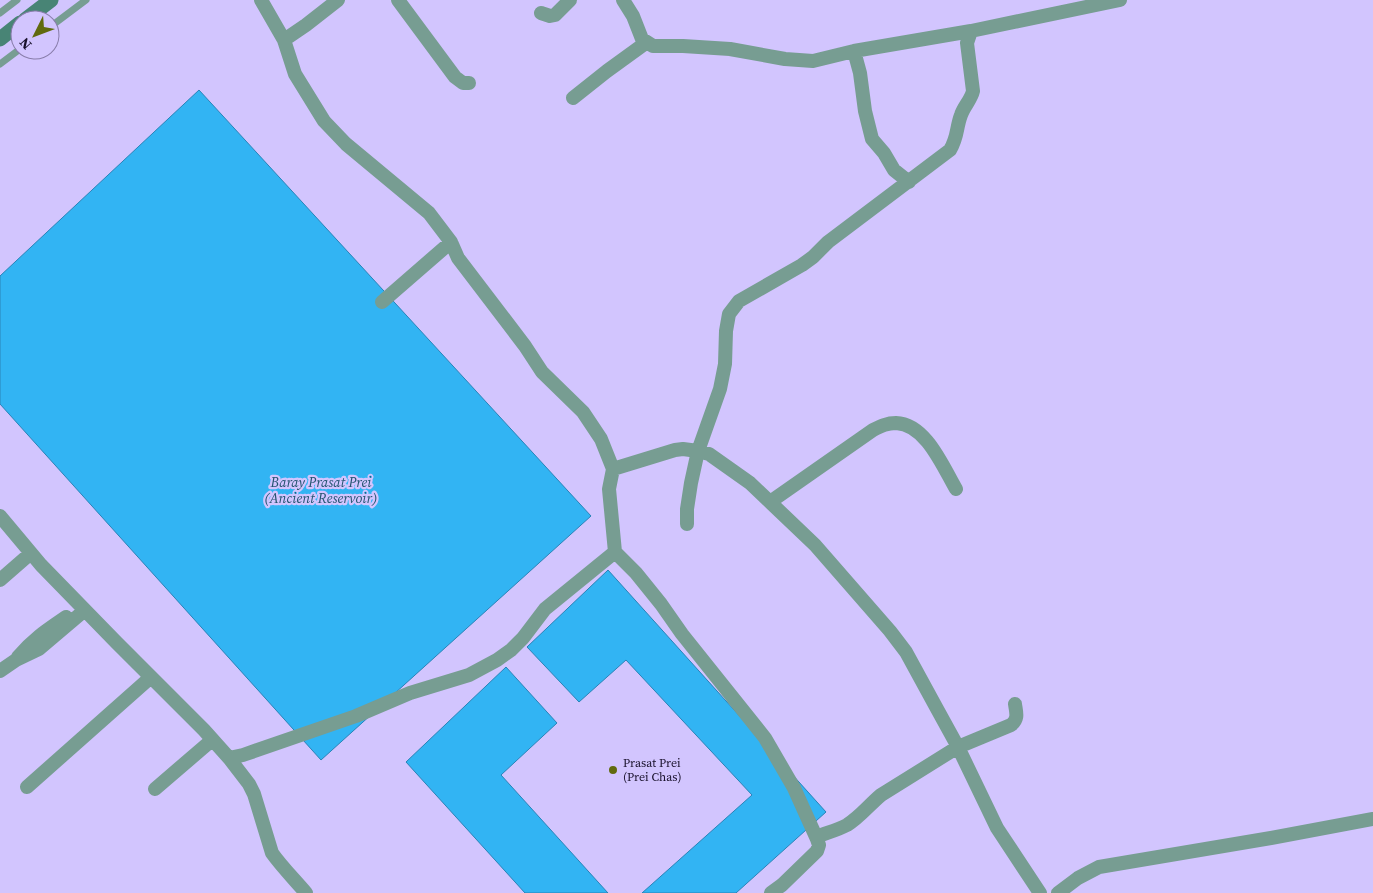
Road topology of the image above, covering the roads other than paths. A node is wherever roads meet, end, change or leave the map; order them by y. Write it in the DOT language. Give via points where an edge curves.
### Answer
graph roads {
  1 [pos="17,0"];
  2 [pos="51,0"];
  3 [pos="86,0"];
  4 [pos="261,0"];
  5 [pos="338,0"];
  6 [pos="398,0"];
  7 [pos="570,0"];
  8 [pos="623,0"];
  9 [pos="1120,0"];
  10 [pos="38,10"];
  11 [pos="0,13"];
  12 [pos="541,13"];
  13 [pos="60,19"];
  14 [pos="971,31"];
  15 [pos="284,40"];
  16 [pos="646,42"];
  17 [pos="854,51"];
  18 [pos="469,83"];
  19 [pos="573,98"];
  20 [pos="908,182"];
  21 [pos="451,242"];
  22 [pos="382,302"];
  23 [pos="698,451"];
  24 [pos="614,469"];
  25 [pos="956,489"];
  26 [pos="770,502"];
  27 [pos="0,516"];
  28 [pos="687,524"];
  29 [pos="615,552"];
  30 [pos="31,553"];
  31 [pos="0,580"];
  32 [pos="83,608"];
  33 [pos="0,671"];
  34 [pos="151,677"];
  35 [pos="1015,704"];
  36 [pos="212,740"];
  37 [pos="958,747"];
  38 [pos="229,758"];
  39 [pos="27,787"];
  40 [pos="155,789"];
  41 [pos="1373,819"];
  42 [pos="816,836"];
  43 [pos="1035,891"];
  44 [pos="306,893"];
  45 [pos="771,893"];
  46 [pos="1058,893"];
  1 -- 11 [label="lane"];
  2 -- 10 [label="main road"];
  3 -- 13 [label="lane"];
  4 -- 15 [label="street"];
  5 -- 15 [label="street"];
  6 -- 18 [label="street" via="456,77 463,83"];
  7 -- 12 [label="street" via="555,14"];
  8 -- 16 [label="street"];
  9 -- 14 [label="street"];
  14 -- 17 [label="street"];
  14 -- 20 [label="street" via="967,43 973,91 961,116 955,141 950,150"];
  15 -- 21 [label="street" via="295,74 324,121 346,144 428,213"];
  16 -- 17 [label="street" via="653,46 730,49 813,61"];
  16 -- 19 [label="street"];
  17 -- 20 [label="street" via="872,138 894,170"];
  20 -- 23 [label="street" via="802,265 732,308 727,318 725,364 720,389"];
  21 -- 22 [label="street"];
  21 -- 24 [label="street" via="458,258 542,372 583,412"];
  23 -- 24 [label="street" via="675,450"];
  23 -- 26 [label="street" via="709,454 750,483"];
  23 -- 28 [label="street"];
  24 -- 29 [label="street" via="609,489"];
  25 -- 26 [label="street" via="922,435 896,423 874,430"];
  26 -- 37 [label="street" via="815,545 890,631 906,652"];
  27 -- 30 [label="street"];
  29 -- 38 [label="street" via="545,609 523,638 498,660 469,675"];
  29 -- 42 [label="street" via="636,573 765,738 794,788"];
  30 -- 31 [label="street"];
  30 -- 32 [label="street"];
  32 -- 33 [label="street" via="39,649"];
  32 -- 34 [label="street"];
  34 -- 36 [label="street"];
  34 -- 39 [label="street"];
  35 -- 37 [label="street" via="1017,714 1013,723"];
  36 -- 38 [label="street"];
  36 -- 40 [label="street"];
  37 -- 42 [label="street" via="881,796 853,821"];
  37 -- 43 [label="street" via="997,828"];
  38 -- 44 [label="street" via="254,794 272,853"];
  41 -- 46 [label="street" via="1099,868"];
  42 -- 45 [label="street" via="817,852"];
}
